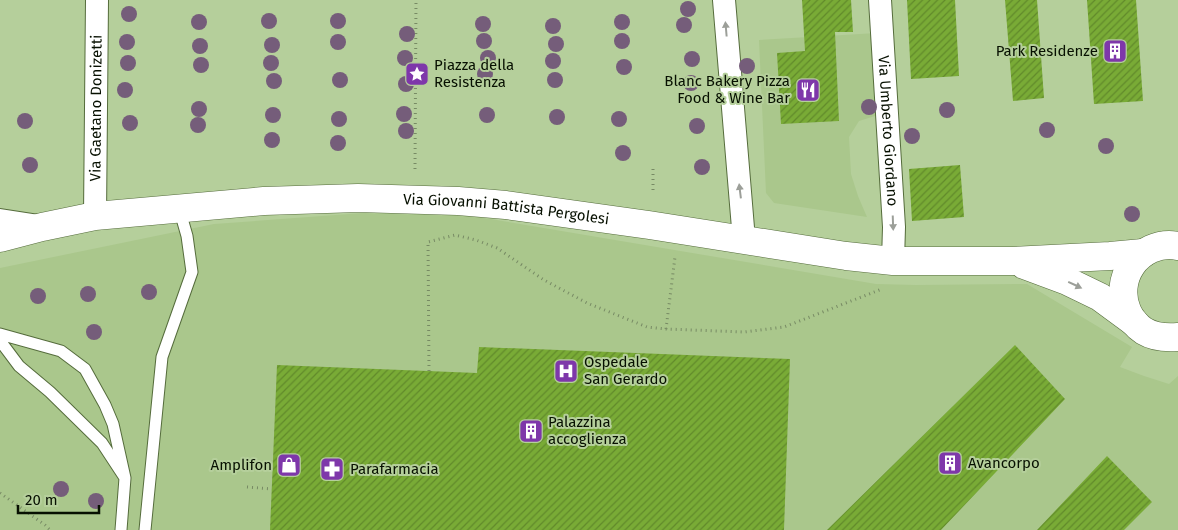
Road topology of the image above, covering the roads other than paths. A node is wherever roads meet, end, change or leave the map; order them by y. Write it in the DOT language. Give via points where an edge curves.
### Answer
graph roads {
  1 [pos="97,0"];
  2 [pos="724,0"];
  3 [pos="880,0"];
  4 [pos="179,208"];
  5 [pos="95,216"];
  6 [pos="0,220"];
  7 [pos="42,227"];
  8 [pos="0,238"];
  9 [pos="744,240"];
  10 [pos="1178,246"];
  11 [pos="1143,252"];
  12 [pos="1013,261"];
  13 [pos="893,262"];
  14 [pos="1136,323"];
  15 [pos="0,334"];
  16 [pos="1178,337"];
  17 [pos="0,340"];
  18 [pos="125,478"];
  19 [pos="121,530"];
  20 [pos="145,530"];
  1 -- 5 [label="street, Via Gaetano Donizetti"];
  9 -- 2 [label="street, one-way"];
  3 -- 13 [label="street, Via Umberto Giordano, one-way" via="894,226"];
  4 -- 5 [label="street, Via Giovanni Battista Pergolesi"];
  4 -- 9 [label="street, Via Giovanni Battista Pergolesi" via="264,200 458,201 554,211"];
  4 -- 20 [label="lane" via="192,272 162,357"];
  5 -- 7 [label="street, Via Giovanni Battista Pergolesi"];
  6 -- 7 [label="street"];
  7 -- 8 [label="street, Via Giovanni Battista Pergolesi"];
  9 -- 13 [label="street, Via Giovanni Battista Pergolesi"];
  10 -- 11 [label="street, Via Giovanni Battista Pergolesi" via="1157,246"];
  11 -- 12 [label="street, Via Giovanni Battista Pergolesi"];
  11 -- 14 [label="street" via="1131,264 1124,278 1126,310"];
  12 -- 13 [label="street, Via Giovanni Battista Pergolesi"];
  12 -- 14 [label="street, Via Giovanni Battista Pergolesi, one-way" via="1100,297"];
  14 -- 16 [label="street, Via Giovanni Battista Pergolesi" via="1156,336"];
  15 -- 18 [label="lane" via="61,351 85,369 113,424"];
  17 -- 18 [label="lane" via="20,366 102,443"];
  18 -- 19 [label="lane"];
}
